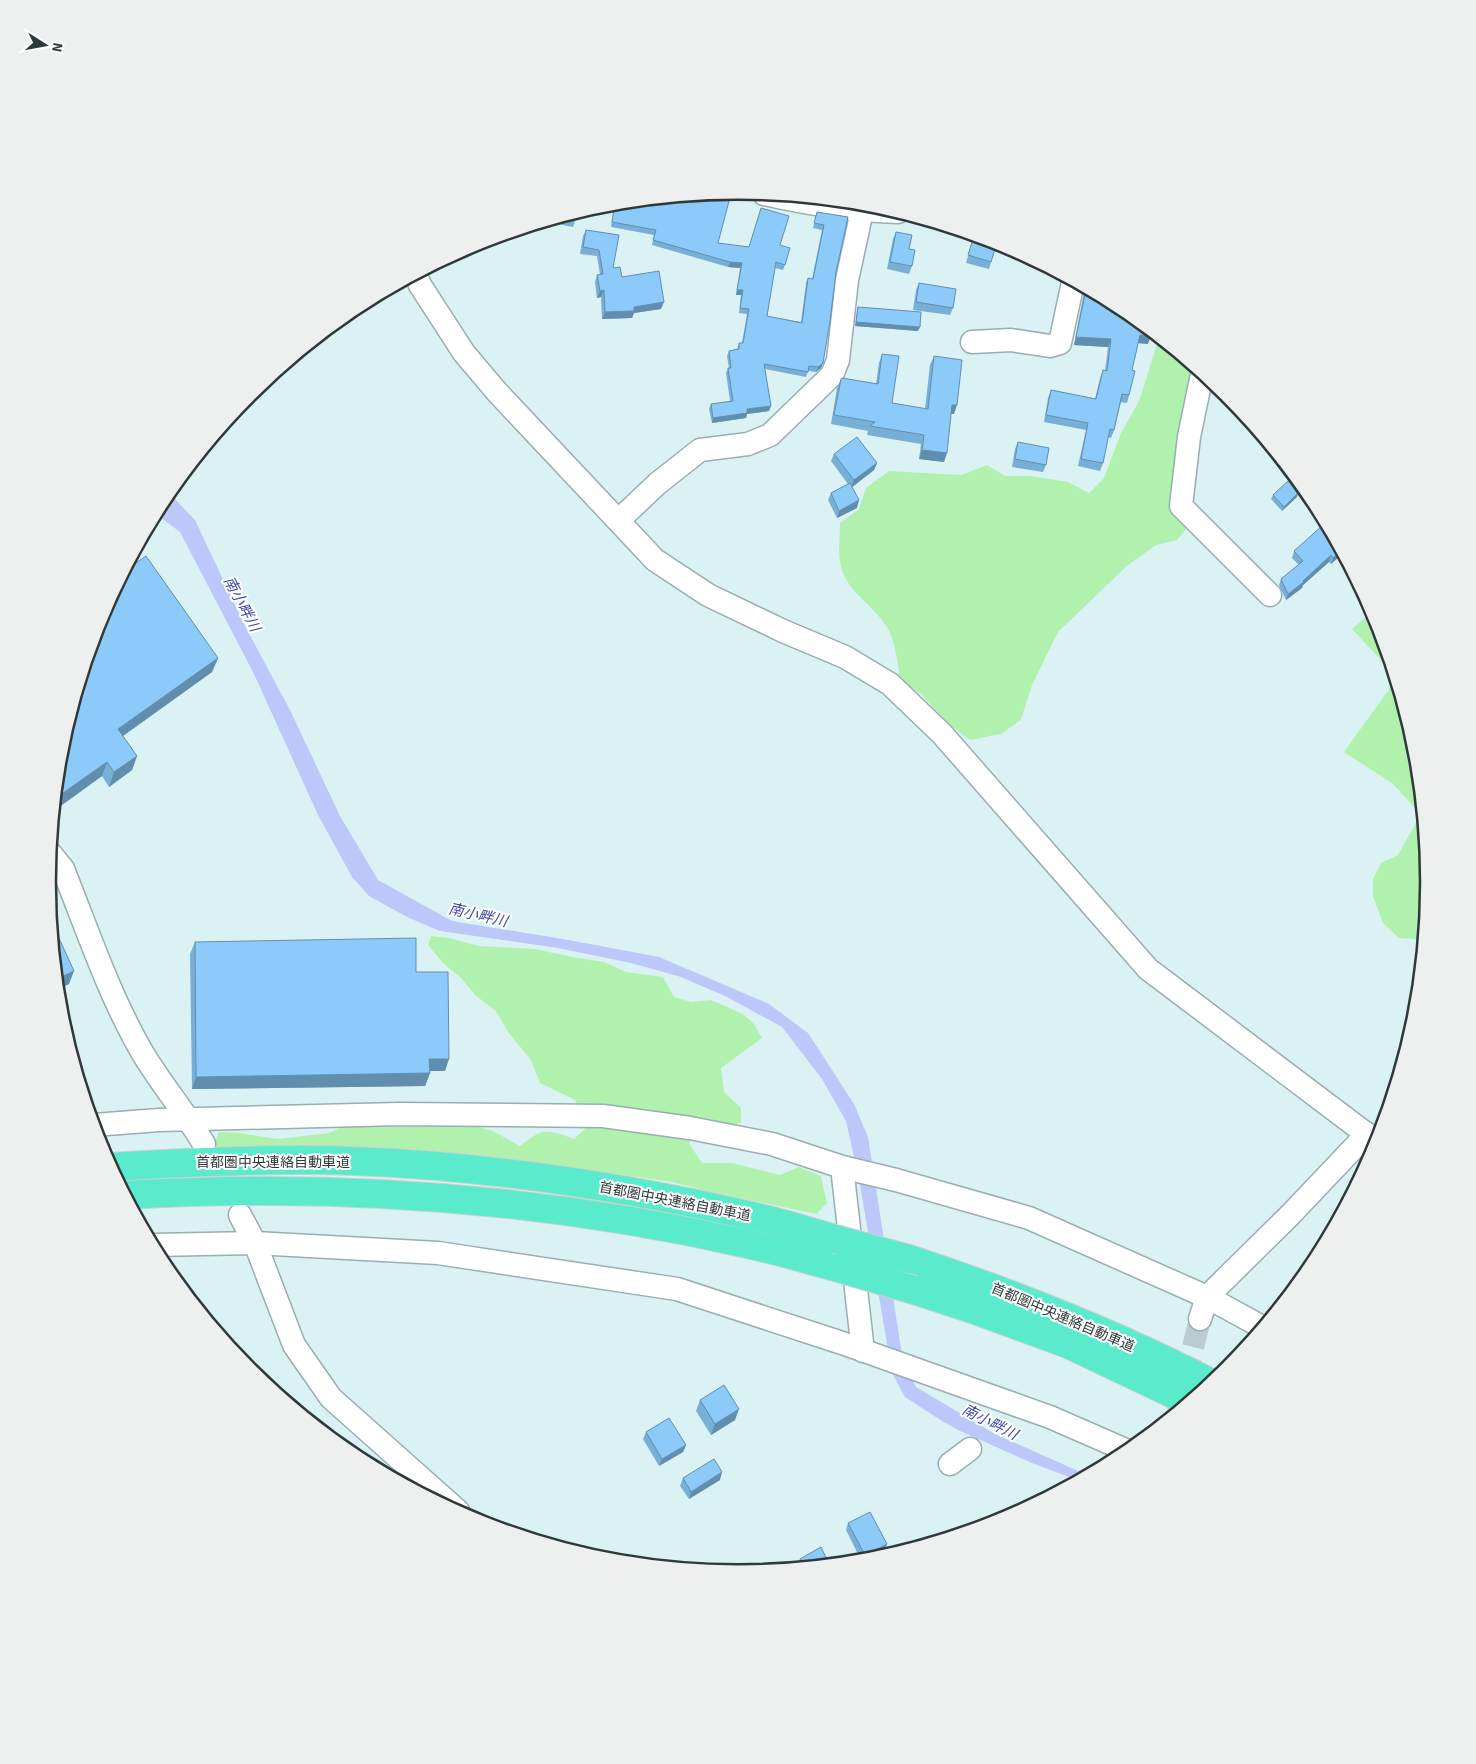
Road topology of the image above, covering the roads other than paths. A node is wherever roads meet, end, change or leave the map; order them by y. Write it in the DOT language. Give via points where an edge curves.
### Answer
graph roads {
  1 [pos="862,211"];
  2 [pos="418,281"];
  3 [pos="1072,288"];
  4 [pos="972,342"];
  5 [pos="1201,381"];
  6 [pos="619,520"];
  7 [pos="1270,595"];
  8 [pos="57,861"];
  9 [pos="189,1120"];
  10 [pos="101,1124"];
  11 [pos="1370,1137"];
  12 [pos="1369,1141"];
  13 [pos="204,1144"];
  14 [pos="119,1167"];
  15 [pos="842,1167"];
  16 [pos="133,1195"];
  17 [pos="240,1215"];
  18 [pos="255,1243"];
  19 [pos="161,1245"];
  20 [pos="1206,1297"];
  21 [pos="1200,1319"];
  22 [pos="1257,1324"];
  23 [pos="863,1351"];
  24 [pos="1204,1379"];
  25 [pos="1183,1399"];
  26 [pos="1119,1447"];
  27 [pos="970,1449"];
  28 [pos="950,1464"];
  29 [pos="438,1494"];
  1 -- 6 [label="street" via="847,280 838,360 832,375 770,435 748,444 700,450"];
  2 -- 6 [label="street" via="464,354"];
  3 -- 4 [label="street" via="1060,343 1050,346 1011,340"];
  5 -- 7 [label="street" via="1181,506"];
  6 -- 11 [label="street" via="655,560 708,595 845,657 890,684 942,734 1148,969"];
  8 -- 9 [label="street" via="64,869 116,999 142,1052"];
  9 -- 10 [label="street"];
  9 -- 13 [label="street"];
  9 -- 15 [label="street" via="399,1114 603,1116 772,1144"];
  12 -- 20 [label="street"];
  14 -- 24 [label="highway, 首都圏中央連絡自動車道, bridge" via="352,1161 567,1180 667,1198 754,1216 909,1259 1078,1321"];
  15 -- 20 [label="street" via="1028,1218"];
  15 -- 23 [label="street"];
  16 -- 25 [label="highway, 首都圏中央連絡自動車道, bridge" via="268,1190 354,1192 457,1199 661,1226 749,1244 839,1268 975,1310 1068,1344"];
  17 -- 18 [label="street"];
  18 -- 19 [label="street"];
  18 -- 23 [label="street" via="438,1254 677,1288"];
  18 -- 29 [label="street" via="294,1345 331,1398"];
  20 -- 21 [label="street"];
  20 -- 22 [label="street"];
  23 -- 26 [label="street" via="1050,1417"];
  27 -- 28 [label="street"];
}
